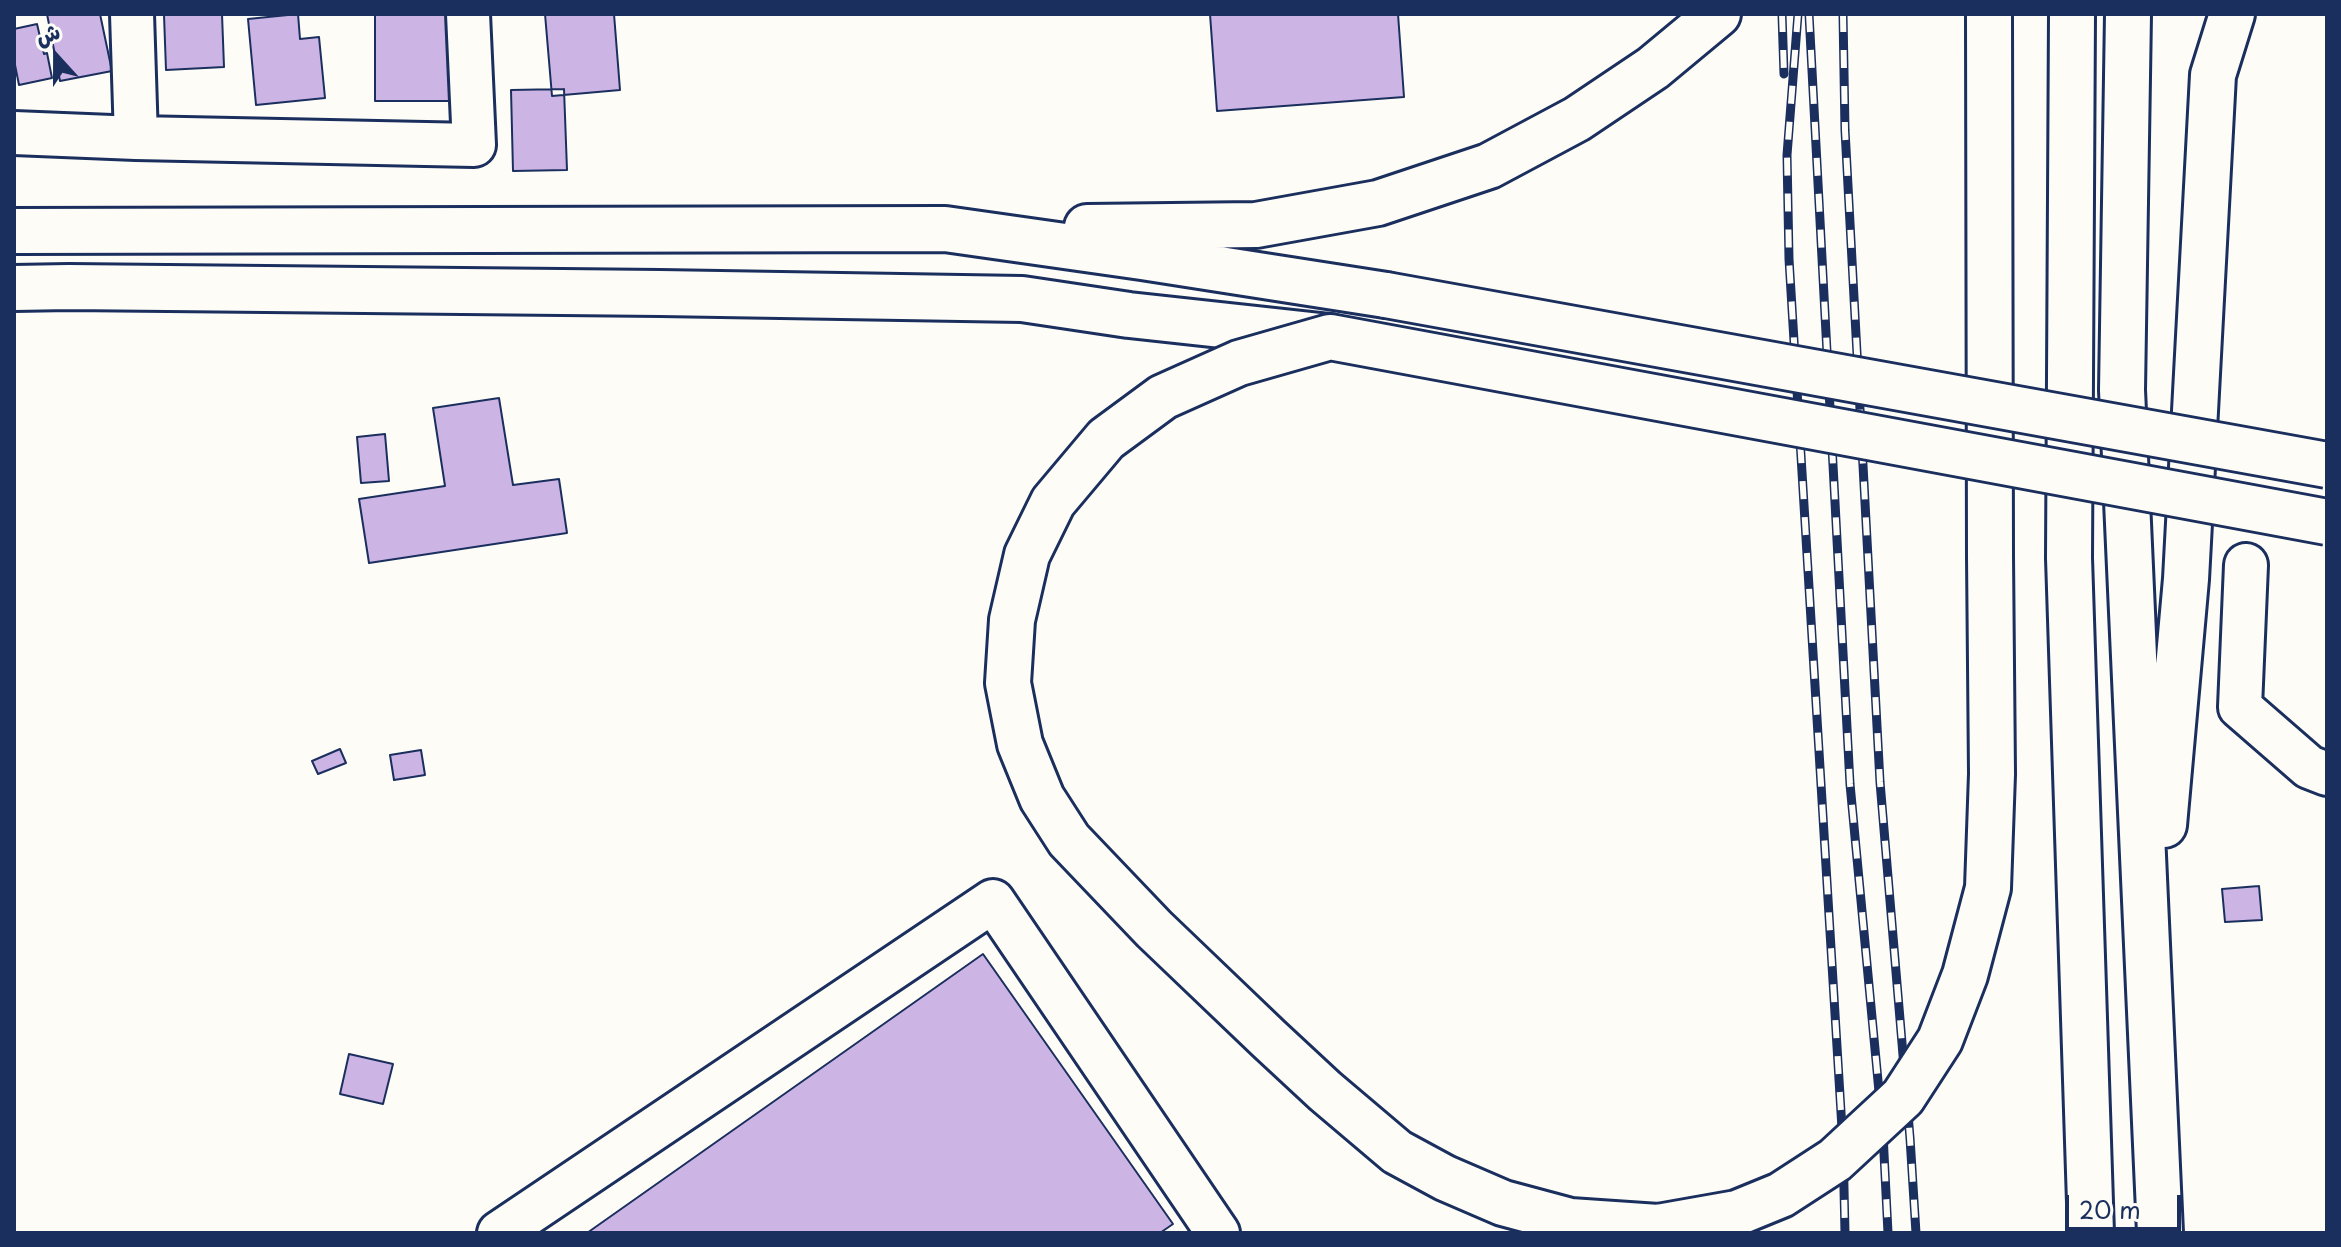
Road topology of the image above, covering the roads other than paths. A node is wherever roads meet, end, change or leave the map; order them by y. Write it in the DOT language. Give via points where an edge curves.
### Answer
graph roads {
  1 [pos="132,14"];
  2 [pos="468,14"];
  3 [pos="1718,14"];
  4 [pos="1989,14"];
  5 [pos="2072,14"];
  6 [pos="2128,14"];
  7 [pos="2232,14"];
  8 [pos="14,133"];
  9 [pos="136,138"];
  10 [pos="14,231"];
  11 [pos="1144,242"];
  12 [pos="14,288"];
  13 [pos="1330,337"];
  14 [pos="2327,465"];
  15 [pos="2327,522"];
  16 [pos="2246,565"];
  17 [pos="2327,774"];
  18 [pos="2149,995"];
  19 [pos="499,1233"];
  20 [pos="1218,1233"];
  21 [pos="2091,1233"];
  22 [pos="2160,1233"];
  1 -- 9 [label="street"];
  2 -- 9 [label="street" via="474,145"];
  3 -- 11 [label="highway" via="1653,68 1577,119 1489,166 1378,203"];
  4 -- 13 [label="highway, bridge" via="1988,888 1965,975 1940,1040 1903,1097 1835,1160 1781,1195 1737,1213 1658,1227 1570,1221 1503,1203 1445,1178 1397,1152 1303,1071 1154,929 1069,840 1042,798 1020,744 1008,683 1012,620 1027,555 1053,502 1106,439 1163,397 1239,363"];
  5 -- 21 [label="highway" via="2069,558"];
  6 -- 18 [label="highway" via="2122,390"];
  7 -- 18 [label="highway" via="2213,75 2186,579"];
  8 -- 9 [label="street"];
  10 -- 11 [label="highway" via="945,229"];
  11 -- 14 [label="highway, bridge" via="1386,295"];
  12 -- 13 [label="highway" via="1022,299"];
  13 -- 15 [label="highway, bridge"];
  16 -- 17 [label="street" via="2240,707 2309,767"];
  18 -- 22 [label="highway"];
  19 -- 20 [label="street" via="993,901"];
}
